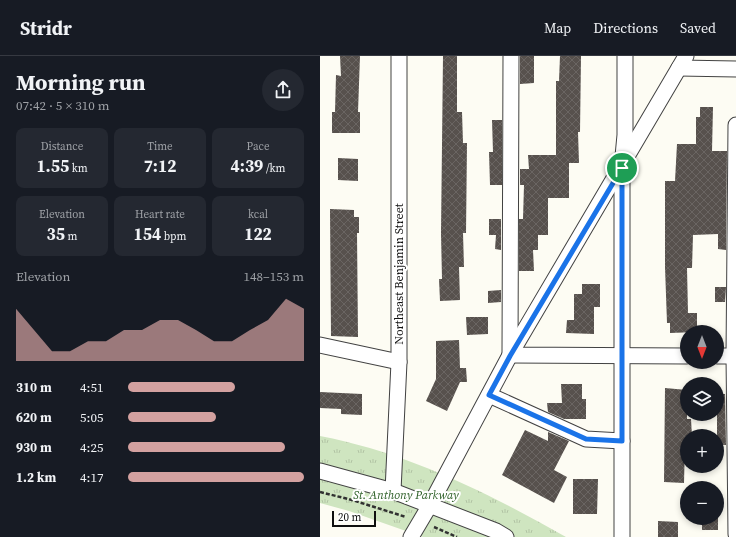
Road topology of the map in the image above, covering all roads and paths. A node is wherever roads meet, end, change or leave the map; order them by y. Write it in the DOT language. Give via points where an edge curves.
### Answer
graph roads {
  1 [pos="399,56"];
  2 [pos="511,56"];
  3 [pos="625,56"];
  4 [pos="683,62"];
  5 [pos="736,69"];
  6 [pos="736,125"];
  7 [pos="622,168"];
  8 [pos="320,345"];
  9 [pos="510,356"];
  10 [pos="622,356"];
  11 [pos="680,356"];
  12 [pos="724,356"];
  13 [pos="735,356"];
  14 [pos="399,362"];
  15 [pos="489,395"];
  16 [pos="622,441"];
  17 [pos="320,472"];
  18 [pos="393,491"];
  19 [pos="320,492"];
  20 [pos="430,505"];
  21 [pos="407,518"];
  22 [pos="438,528"];
  23 [pos="736,534"];
  24 [pos="411,537"];
  25 [pos="457,537"];
  26 [pos="506,537"];
  27 [pos="622,537"];
  1 -- 14 [label="street, Northeast Benjamin Street"];
  2 -- 9 [label="street"];
  3 -- 7 [label="street" via="625,134"];
  4 -- 5 [label="street"];
  4 -- 7 [label="street"];
  6 -- 13 [label="street"];
  7 -- 9 [label="street"];
  7 -- 10 [label="street"];
  8 -- 14 [label="street"];
  9 -- 10 [label="street"];
  9 -- 15 [label="street"];
  10 -- 11 [label="street"];
  10 -- 16 [label="street"];
  12 -- 13 [label="street"];
  13 -- 23 [label="street"];
  14 -- 18 [label="street, Northeast Benjamin Street"];
  15 -- 16 [label="street" via="586,439"];
  15 -- 20 [label="street"];
  16 -- 27 [label="street"];
  17 -- 18 [label="street"];
  18 -- 20 [label="street"];
  19 -- 21 [label="path"];
  20 -- 24 [label="street"];
  20 -- 26 [label="street"];
  22 -- 25 [label="path"];
}
